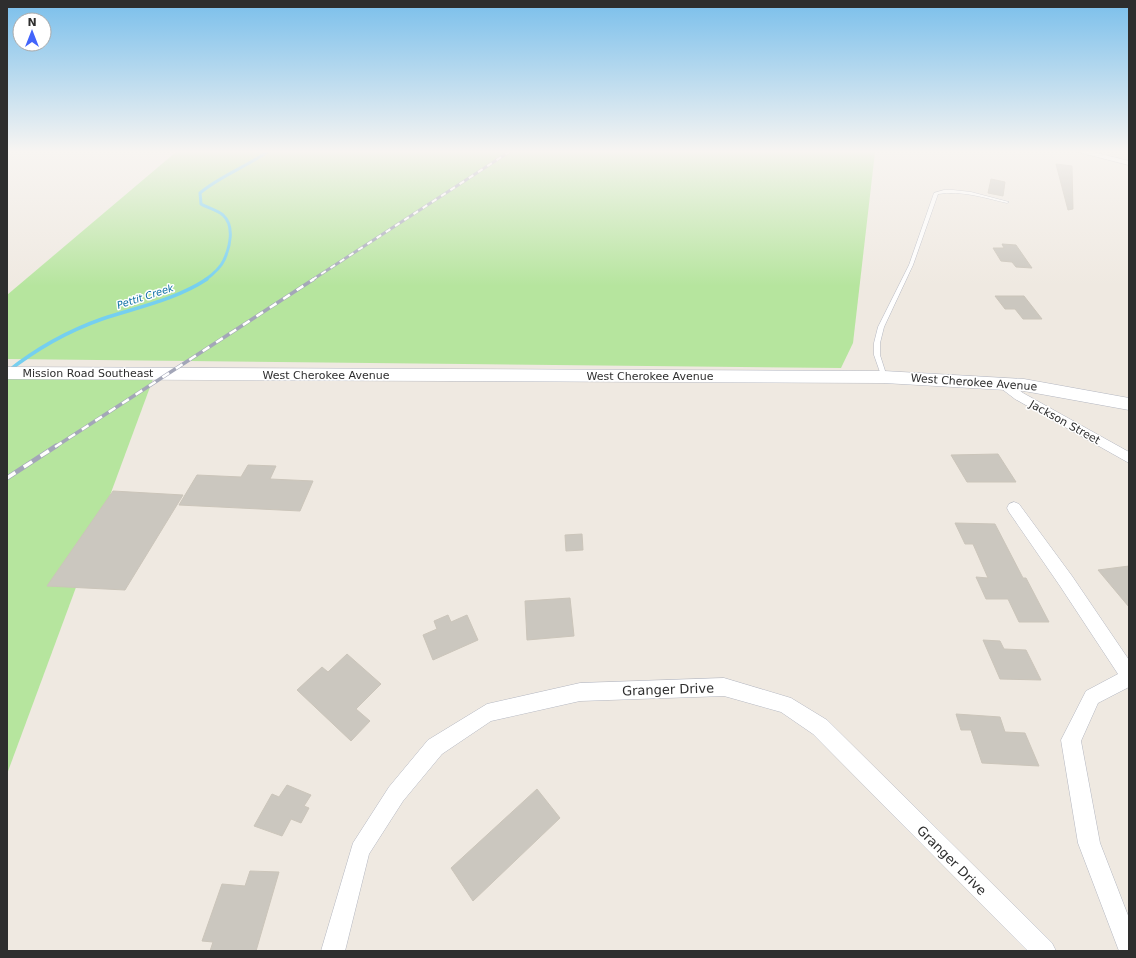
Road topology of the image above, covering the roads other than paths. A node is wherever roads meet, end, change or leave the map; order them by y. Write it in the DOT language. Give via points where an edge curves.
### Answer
graph roads {
  1 [pos="935,197"];
  2 [pos="981,197"];
  3 [pos="1007,202"];
  4 [pos="7,373"];
  5 [pos="169,374"];
  6 [pos="884,377"];
  7 [pos="1002,383"];
  8 [pos="1129,404"];
  9 [pos="1129,458"];
  10 [pos="1014,508"];
  11 [pos="1129,676"];
  12 [pos="1129,948"];
  13 [pos="333,951"];
  14 [pos="1044,951"];
  1 -- 6 [label="lane" via="911,265 881,327 877,355"];
  2 -- 3 [label="lane"];
  4 -- 5 [label="main road, Mission Road Southeast"];
  5 -- 6 [label="main road, West Cherokee Avenue"];
  6 -- 7 [label="main road, West Cherokee Avenue"];
  7 -- 8 [label="main road, West Cherokee Avenue" via="1047,388"];
  7 -- 9 [label="street, Jackson Street" via="1019,396"];
  10 -- 11 [label="street"];
  11 -- 12 [label="street" via="1092,697 1071,740 1089,843"];
  13 -- 14 [label="street, Granger Drive" via="360,850 396,794 435,747 486,713 580,692 724,687 785,704 820,727"];
}
